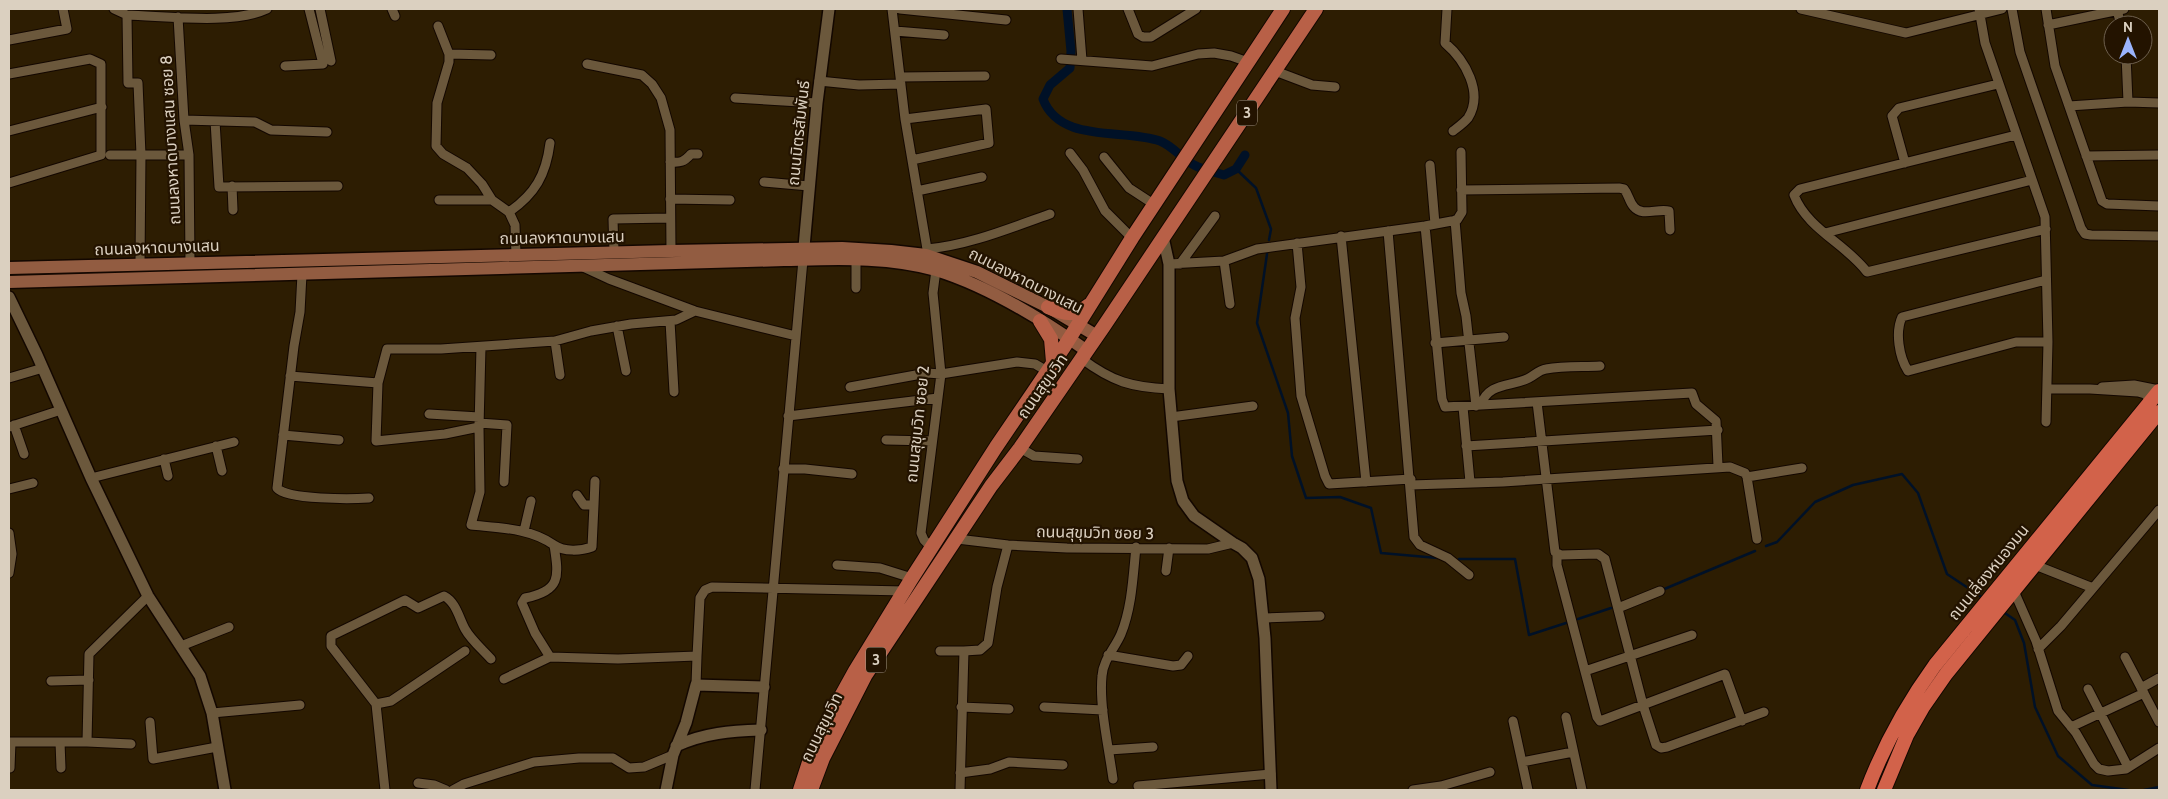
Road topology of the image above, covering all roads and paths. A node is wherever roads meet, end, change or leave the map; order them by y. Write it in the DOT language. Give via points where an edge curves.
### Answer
graph roads {
  1 [pos="63,9"];
  2 [pos="114,9"];
  3 [pos="267,9"];
  4 [pos="309,9"];
  5 [pos="320,9"];
  6 [pos="828,9"];
  7 [pos="892,9"];
  8 [pos="900,9"];
  9 [pos="1078,9"];
  10 [pos="1128,9"];
  11 [pos="1283,9"];
  12 [pos="1316,9"];
  13 [pos="1447,9"];
  14 [pos="1801,9"];
  15 [pos="2002,9"];
  16 [pos="2046,9"];
  17 [pos="2121,9"];
  18 [pos="1194,10"];
  19 [pos="2012,10"];
  20 [pos="1980,12"];
  21 [pos="127,15"];
  22 [pos="178,17"];
  23 [pos="1006,20"];
  24 [pos="2048,25"];
  25 [pos="438,26"];
  26 [pos="895,31"];
  27 [pos="944,35"];
  28 [pos="9,40"];
  29 [pos="449,54"];
  30 [pos="491,55"];
  31 [pos="1061,59"];
  32 [pos="1078,60"];
  33 [pos="331,61"];
  34 [pos="1248,62"];
  35 [pos="587,64"];
  36 [pos="2126,65"];
  37 [pos="285,66"];
  38 [pos="1275,71"];
  39 [pos="9,74"];
  40 [pos="985,76"];
  41 [pos="820,81"];
  42 [pos="901,81"];
  43 [pos="1998,84"];
  44 [pos="1335,87"];
  45 [pos="735,98"];
  46 [pos="2128,102"];
  47 [pos="817,103"];
  48 [pos="2159,103"];
  49 [pos="2069,106"];
  50 [pos="102,107"];
  51 [pos="905,118"];
  52 [pos="184,120"];
  53 [pos="215,121"];
  54 [pos="9,131"];
  55 [pos="1453,131"];
  56 [pos="327,132"];
  57 [pos="2016,136"];
  58 [pos="550,143"];
  59 [pos="1461,152"];
  60 [pos="1070,153"];
  61 [pos="698,154"];
  62 [pos="110,155"];
  63 [pos="140,155"];
  64 [pos="189,155"];
  65 [pos="2159,155"];
  66 [pos="2086,156"];
  67 [pos="1104,157"];
  68 [pos="912,160"];
  69 [pos="670,162"];
  70 [pos="1905,164"];
  71 [pos="1430,165"];
  72 [pos="982,178"];
  73 [pos="2032,180"];
  74 [pos="764,182"];
  75 [pos="9,183"];
  76 [pos="232,186"];
  77 [pos="338,186"];
  78 [pos="809,186"];
  79 [pos="1461,190"];
  80 [pos="917,191"];
  81 [pos="670,199"];
  82 [pos="439,200"];
  83 [pos="492,200"];
  84 [pos="730,200"];
  85 [pos="1155,205"];
  86 [pos="2159,206"];
  87 [pos="233,210"];
  88 [pos="509,212"];
  89 [pos="1050,214"];
  90 [pos="1214,216"];
  91 [pos="670,218"];
  92 [pos="1455,220"];
  93 [pos="1435,224"];
  94 [pos="1425,226"];
  95 [pos="2046,229"];
  96 [pos="1670,230"];
  97 [pos="1388,231"];
  98 [pos="1825,233"];
  99 [pos="1341,236"];
  100 [pos="2159,236"];
  101 [pos="1163,237"];
  102 [pos="1132,238"];
  103 [pos="1298,243"];
  104 [pos="670,250"];
  105 [pos="614,252"];
  106 [pos="926,252"];
  107 [pos="803,254"];
  108 [pos="516,255"];
  109 [pos="856,260"];
  110 [pos="1224,261"];
  111 [pos="190,262"];
  112 [pos="140,263"];
  113 [pos="1175,264"];
  114 [pos="580,266"];
  115 [pos="9,268"];
  116 [pos="936,270"];
  117 [pos="302,274"];
  118 [pos="2046,280"];
  119 [pos="9,282"];
  120 [pos="856,288"];
  121 [pos="9,297"];
  122 [pos="1092,303"];
  123 [pos="1230,304"];
  124 [pos="1048,308"];
  125 [pos="695,311"];
  126 [pos="670,321"];
  127 [pos="1040,321"];
  128 [pos="1079,324"];
  129 [pos="617,326"];
  130 [pos="796,336"];
  131 [pos="1097,336"];
  132 [pos="1504,337"];
  133 [pos="1070,338"];
  134 [pos="1469,340"];
  135 [pos="555,342"];
  136 [pos="2048,342"];
  137 [pos="1435,343"];
  138 [pos="481,347"];
  139 [pos="1085,355"];
  140 [pos="1600,366"];
  141 [pos="1050,367"];
  142 [pos="43,368"];
  143 [pos="626,371"];
  144 [pos="941,374"];
  145 [pos="560,375"];
  146 [pos="290,376"];
  147 [pos="9,378"];
  148 [pos="378,383"];
  149 [pos="850,387"];
  150 [pos="1169,388"];
  151 [pos="2047,389"];
  152 [pos="674,392"];
  153 [pos="2157,394"];
  154 [pos="938,398"];
  155 [pos="1537,402"];
  156 [pos="1478,405"];
  157 [pos="1253,406"];
  158 [pos="1463,407"];
  159 [pos="61,410"];
  160 [pos="2159,412"];
  161 [pos="429,414"];
  162 [pos="788,416"];
  163 [pos="1171,417"];
  164 [pos="479,422"];
  165 [pos="2046,422"];
  166 [pos="12,426"];
  167 [pos="1718,430"];
  168 [pos="284,435"];
  169 [pos="339,440"];
  170 [pos="886,440"];
  171 [pos="932,441"];
  172 [pos="234,442"];
  173 [pos="1540,442"];
  174 [pos="216,446"];
  175 [pos="1466,446"];
  176 [pos="1020,448"];
  177 [pos="24,454"];
  178 [pos="164,459"];
  179 [pos="1078,459"];
  180 [pos="1718,466"];
  181 [pos="1802,468"];
  182 [pos="782,470"];
  183 [pos="222,471"];
  184 [pos="852,474"];
  185 [pos="168,476"];
  186 [pos="1747,477"];
  187 [pos="91,478"];
  188 [pos="1545,479"];
  189 [pos="595,481"];
  190 [pos="504,482"];
  191 [pos="1366,482"];
  192 [pos="1411,482"];
  193 [pos="1470,482"];
  194 [pos="33,483"];
  195 [pos="9,489"];
  196 [pos="577,495"];
  197 [pos="369,498"];
  198 [pos="531,501"];
  199 [pos="594,505"];
  200 [pos="2159,510"];
  201 [pos="524,531"];
  202 [pos="9,533"];
  203 [pos="957,539"];
  204 [pos="1757,539"];
  205 [pos="1233,543"];
  206 [pos="554,545"];
  207 [pos="1008,545"];
  208 [pos="932,547"];
  209 [pos="1136,547"];
  210 [pos="1169,548"];
  211 [pos="1557,554"];
  212 [pos="2035,565"];
  213 [pos="836,566"];
  214 [pos="1166,572"];
  215 [pos="9,573"];
  216 [pos="1469,575"];
  217 [pos="912,578"];
  218 [pos="773,588"];
  219 [pos="2093,588"];
  220 [pos="905,591"];
  221 [pos="1660,591"];
  222 [pos="2008,591"];
  223 [pos="148,596"];
  224 [pos="1618,608"];
  225 [pos="1320,616"];
  226 [pos="1263,618"];
  227 [pos="1977,624"];
  228 [pos="228,627"];
  229 [pos="1692,635"];
  230 [pos="181,646"];
  231 [pos="2038,649"];
  232 [pos="465,651"];
  233 [pos="940,651"];
  234 [pos="964,651"];
  235 [pos="1108,655"];
  236 [pos="697,656"];
  237 [pos="1188,656"];
  238 [pos="1630,656"];
  239 [pos="550,657"];
  240 [pos="2125,657"];
  241 [pos="491,659"];
  242 [pos="1585,671"];
  243 [pos="2159,678"];
  244 [pos="504,679"];
  245 [pos="89,680"];
  246 [pos="51,681"];
  247 [pos="696,685"];
  248 [pos="764,687"];
  249 [pos="2088,689"];
  250 [pos="2143,691"];
  251 [pos="376,704"];
  252 [pos="300,705"];
  253 [pos="1643,705"];
  254 [pos="961,707"];
  255 [pos="1044,707"];
  256 [pos="1009,709"];
  257 [pos="1104,710"];
  258 [pos="1764,712"];
  259 [pos="212,713"];
  260 [pos="2101,714"];
  261 [pos="1566,717"];
  262 [pos="1513,721"];
  263 [pos="1742,721"];
  264 [pos="150,722"];
  265 [pos="2159,722"];
  266 [pos="2071,727"];
  267 [pos="760,730"];
  268 [pos="10,742"];
  269 [pos="60,742"];
  270 [pos="87,742"];
  271 [pos="131,744"];
  272 [pos="1153,747"];
  273 [pos="217,748"];
  274 [pos="2159,748"];
  275 [pos="674,750"];
  276 [pos="1109,750"];
  277 [pos="1574,752"];
  278 [pos="1522,762"];
  279 [pos="1063,765"];
  280 [pos="2128,767"];
  281 [pos="10,768"];
  282 [pos="61,768"];
  283 [pos="1490,772"];
  284 [pos="960,773"];
  285 [pos="1270,774"];
  286 [pos="1113,779"];
  287 [pos="418,783"];
  288 [pos="1138,786"];
  289 [pos="1442,788"];
  290 [pos="225,790"];
  291 [pos="385,790"];
  292 [pos="446,790"];
  293 [pos="453,790"];
  294 [pos="666,790"];
  295 [pos="755,790"];
  296 [pos="800,790"];
  297 [pos="812,790"];
  298 [pos="960,790"];
  299 [pos="1271,790"];
  300 [pos="1413,790"];
  301 [pos="1528,790"];
  302 [pos="1582,790"];
  303 [pos="1867,790"];
  304 [pos="1884,790"];
  1 -- 28 [label="street" via="67,29"];
  2 -- 21 [label="street"];
  3 -- 22 [label="street" via="233,18"];
  4 -- 37 [label="street" via="323,64"];
  5 -- 33 [label="street"];
  6 -- 41 [label="street, ถนนมิตรสัมพันธ์"];
  7 -- 26 [label="street"];
  8 -- 23 [label="street"];
  9 -- 32 [label="street"];
  10 -- 18 [label="street" via="1138,34 1143,38 1151,37"];
  11 -- 34 [label="main road, ถนนสุขุมวิท / 3"];
  12 -- 38 [label="main road, ถนนสุขุมวิท / 3"];
  13 -- 55 [label="street" via="1445,42 1452,48 1474,90 1472,110"];
  14 -- 20 [label="street" via="1906,33"];
  15 -- 20 [label="street"];
  16 -- 24 [label="street"];
  17 -- 24 [label="street"];
  19 -- 20 [label="street"];
  19 -- 100 [label="street" via="2020,52 2084,234"];
  20 -- 43 [label="street" via="1985,43"];
  21 -- 22 [label="street"];
  21 -- 63 [label="street" via="128,83 138,83"];
  22 -- 52 [label="street, ถนนลงหาดบางแสน ซอย 8"];
  24 -- 49 [label="street" via="2055,66"];
  25 -- 29 [label="street"];
  26 -- 27 [label="street"];
  26 -- 42 [label="street"];
  29 -- 30 [label="street"];
  29 -- 83 [label="street" via="438,103 436,146 467,168"];
  31 -- 32 [label="street"];
  32 -- 34 [label="street" via="1152,66 1214,53"];
  34 -- 85 [label="main road, ถนนสุขุมวิท / 3"];
  35 -- 69 [label="street" via="642,75 652,84 661,98 670,130"];
  36 -- 46 [label="street"];
  38 -- 44 [label="street" via="1312,86"];
  38 -- 101 [label="main road, ถนนสุขุมวิท / 3"];
  39 -- 50 [label="street" via="90,59 101,64"];
  40 -- 42 [label="street"];
  41 -- 42 [label="street" via="859,84"];
  41 -- 47 [label="street, ถนนมิตรสัมพันธ์"];
  42 -- 51 [label="street"];
  43 -- 57 [label="street"];
  43 -- 70 [label="street" via="1899,108 1892,116"];
  45 -- 47 [label="street"];
  46 -- 48 [label="street"];
  46 -- 49 [label="street"];
  47 -- 78 [label="street, ถนนมิตรสัมพันธ์"];
  49 -- 66 [label="street"];
  50 -- 54 [label="street"];
  50 -- 75 [label="street" via="101,155"];
  51 -- 68 [label="street"];
  51 -- 68 [label="street" via="986,109 989,143"];
  52 -- 53 [label="street"];
  52 -- 64 [label="street, ถนนลงหาดบางแสน ซอย 8"];
  53 -- 56 [label="street" via="255,122 271,130"];
  53 -- 76 [label="street" via="219,187"];
  57 -- 70 [label="street"];
  57 -- 73 [label="street"];
  58 -- 88 [label="street" via="545,172 525,202"];
  59 -- 79 [label="street"];
  60 -- 102 [label="street" via="1105,211"];
  61 -- 69 [label="street" via="691,154 679,163"];
  62 -- 63 [label="street"];
  63 -- 64 [label="street"];
  63 -- 112 [label="street"];
  64 -- 111 [label="street, ถนนลงหาดบางแสน ซอย 8"];
  65 -- 66 [label="street"];
  66 -- 86 [label="street" via="2102,201 2107,204"];
  67 -- 85 [label="street" via="1129,188"];
  68 -- 80 [label="street"];
  69 -- 81 [label="street"];
  70 -- 98 [label="street" via="1800,189 1794,195 1798,206 1806,218"];
  71 -- 93 [label="street"];
  72 -- 80 [label="street"];
  73 -- 95 [label="street"];
  73 -- 98 [label="street"];
  74 -- 78 [label="street"];
  76 -- 77 [label="street"];
  76 -- 87 [label="street"];
  78 -- 107 [label="street, ถนนมิตรสัมพันธ์"];
  79 -- 92 [label="street" via="1461,215"];
  79 -- 96 [label="street" via="1619,188 1624,189 1639,211 1669,211"];
  80 -- 106 [label="street"];
  81 -- 84 [label="street"];
  81 -- 91 [label="street"];
  82 -- 83 [label="street"];
  83 -- 88 [label="street"];
  85 -- 102 [label="main road, ถนนสุขุมวิท / 3"];
  88 -- 108 [label="street" via="515,225"];
  89 -- 106 [label="street" via="980,239"];
  90 -- 113 [label="street"];
  91 -- 104 [label="street"];
  91 -- 105 [label="street" via="613,219"];
  92 -- 93 [label="street"];
  92 -- 134 [label="street"];
  93 -- 94 [label="street"];
  94 -- 97 [label="street"];
  94 -- 137 [label="street"];
  95 -- 98 [label="street" via="1867,272 1858,260"];
  95 -- 118 [label="street"];
  97 -- 99 [label="street"];
  97 -- 192 [label="street"];
  99 -- 103 [label="street"];
  99 -- 191 [label="street"];
  101 -- 113 [label="street"];
  101 -- 131 [label="main road, ถนนสุขุมวิท / 3"];
  102 -- 122 [label="main road, ถนนสุขุมวิท / 3"];
  103 -- 110 [label="street" via="1250,250"];
  103 -- 191 [label="street" via="1301,287 1295,318 1304,408 1329,484"];
  104 -- 105 [label="main road, ถนนลงหาดบางแสน"];
  104 -- 107 [label="main road, ถนนลงหาดบางแสน"];
  105 -- 108 [label="main road, ถนนลงหาดบางแสน"];
  106 -- 107 [label="main road, ถนนลงหาดบางแสน" via="842,248"];
  106 -- 124 [label="main road, ถนนลงหาดบางแสน" via="977,272"];
  107 -- 109 [label="main road, ถนนลงหาดบางแสน"];
  107 -- 114 [label="main road, ถนนลงหาดบางแสน"];
  107 -- 130 [label="street"];
  108 -- 111 [label="main road, ถนนลงหาดบางแสน"];
  109 -- 116 [label="main road, ถนนลงหาดบางแสน"];
  109 -- 120 [label="street"];
  110 -- 113 [label="street"];
  110 -- 123 [label="street"];
  111 -- 112 [label="main road, ถนนลงหาดบางแสน"];
  112 -- 115 [label="main road, ถนนลงหาดบางแสน"];
  113 -- 150 [label="street"];
  114 -- 117 [label="main road, ถนนลงหาดบางแสน"];
  114 -- 125 [label="street"];
  116 -- 127 [label="main road, ถนนลงหาดบางแสน" via="962,279"];
  116 -- 144 [label="street, ถนนสุขุมวิท ซอย 2" via="933,293"];
  117 -- 119 [label="main road, ถนนลงหาดบางแสน"];
  117 -- 146 [label="street"];
  118 -- 136 [label="street"];
  118 -- 136 [label="street" via="1902,317 1899,324 1902,361 1908,371 2016,342"];
  121 -- 142 [label="street"];
  122 -- 124 [label="main road" via="1076,314"];
  122 -- 128 [label="main road, ถนนสุขุมวิท / 3"];
  124 -- 128 [label="main road, ถนนลงหาดบางแสน"];
  125 -- 126 [label="street"];
  125 -- 130 [label="street"];
  126 -- 129 [label="street"];
  126 -- 152 [label="street"];
  127 -- 133 [label="main road, ถนนลงหาดบางแสน"];
  127 -- 141 [label="main road" via="1051,339"];
  128 -- 131 [label="main road, ถนนลงหาดบางแสน"];
  128 -- 133 [label="main road, ถนนสุขุมวิท / 3"];
  129 -- 135 [label="street"];
  129 -- 143 [label="street"];
  130 -- 162 [label="street"];
  131 -- 139 [label="main road, ถนนสุขุมวิท / 3"];
  132 -- 134 [label="street"];
  133 -- 139 [label="main road, ถนนลงหาดบางแสน"];
  133 -- 141 [label="main road, ถนนสุขุมวิท / 3"];
  134 -- 137 [label="street"];
  134 -- 156 [label="street"];
  135 -- 138 [label="street"];
  135 -- 145 [label="street"];
  136 -- 151 [label="street"];
  137 -- 158 [label="street" via="1443,404 1449,408"];
  138 -- 148 [label="street" via="387,348"];
  138 -- 164 [label="street"];
  139 -- 150 [label="street" via="1108,376 1126,384"];
  139 -- 176 [label="main road, ถนนสุขุมวิท / 3"];
  140 -- 156 [label="street" via="1542,370 1529,378 1492,390"];
  141 -- 144 [label="street" via="1017,362"];
  141 -- 208 [label="main road, ถนนสุขุมวิท / 3"];
  142 -- 147 [label="street"];
  142 -- 159 [label="street"];
  144 -- 149 [label="street" via="926,373"];
  144 -- 154 [label="street, ถนนสุขุมวิท ซอย 2"];
  146 -- 148 [label="street"];
  146 -- 168 [label="street"];
  148 -- 164 [label="street" via="376,440 445,434"];
  150 -- 163 [label="street"];
  151 -- 153 [label="street"];
  151 -- 165 [label="street"];
  153 -- 222 [label="highway, ถนนเลี่ยงหนองมน"];
  154 -- 162 [label="street"];
  154 -- 171 [label="street, ถนนสุขุมวิท ซอย 2"];
  155 -- 156 [label="street"];
  155 -- 167 [label="street" via="1692,393 1696,404 1716,421"];
  155 -- 173 [label="street"];
  156 -- 158 [label="street"];
  157 -- 163 [label="street"];
  158 -- 175 [label="street"];
  159 -- 166 [label="street"];
  159 -- 187 [label="street"];
  160 -- 212 [label="highway, ถนนเลี่ยงหนองมน"];
  161 -- 164 [label="street"];
  162 -- 182 [label="street"];
  163 -- 205 [label="street" via="1177,481 1183,501 1194,516"];
  164 -- 190 [label="street" via="507,425"];
  164 -- 201 [label="street" via="480,492 471,525"];
  166 -- 177 [label="street"];
  167 -- 173 [label="street"];
  167 -- 180 [label="street"];
  168 -- 169 [label="street"];
  168 -- 197 [label="street" via="277,484 280,491 328,499"];
  170 -- 171 [label="street"];
  171 -- 208 [label="street, ถนนสุขุมวิท ซอย 2" via="921,533"];
  172 -- 174 [label="street"];
  173 -- 175 [label="street"];
  173 -- 188 [label="street"];
  174 -- 178 [label="street"];
  174 -- 183 [label="street"];
  175 -- 193 [label="street"];
  176 -- 179 [label="street" via="1034,456"];
  176 -- 203 [label="main road, ถนนสุขุมวิท / 3"];
  178 -- 185 [label="street"];
  178 -- 187 [label="street"];
  180 -- 186 [label="street" via="1738,469"];
  180 -- 188 [label="street"];
  181 -- 186 [label="street"];
  182 -- 184 [label="street"];
  182 -- 218 [label="street"];
  186 -- 204 [label="street"];
  187 -- 223 [label="street"];
  188 -- 193 [label="street"];
  188 -- 211 [label="street"];
  189 -- 199 [label="street"];
  191 -- 192 [label="street"];
  192 -- 193 [label="street"];
  192 -- 216 [label="street" via="1414,537 1420,545 1448,558"];
  194 -- 195 [label="street"];
  196 -- 199 [label="street" via="584,505"];
  198 -- 201 [label="street"];
  199 -- 206 [label="street" via="592,547 582,550"];
  200 -- 219 [label="street"];
  201 -- 206 [label="street" via="541,536"];
  202 -- 215 [label="street" via="12,554"];
  203 -- 207 [label="street, ถนนสุขุมวิท ซอย 3"];
  203 -- 297 [label="main road, ถนนสุขุมวิท / 3" via="866,676 823,758"];
  205 -- 210 [label="street, ถนนสุขุมวิท ซอย 3" via="1208,549"];
  205 -- 226 [label="street" via="1252,558 1259,579"];
  206 -- 239 [label="street" via="558,566 554,586 546,593 525,598 522,603"];
  207 -- 209 [label="street, ถนนสุขุมวิท ซอย 3"];
  207 -- 234 [label="street" via="988,643 980,650"];
  208 -- 217 [label="main road, ถนนสุขุมวิท / 3"];
  209 -- 210 [label="street, ถนนสุขุมวิท ซอย 3"];
  209 -- 235 [label="street" via="1128,612"];
  210 -- 214 [label="street"];
  211 -- 224 [label="street" via="1593,553 1602,556"];
  211 -- 242 [label="street"];
  212 -- 219 [label="street"];
  212 -- 222 [label="highway, ถนนเลี่ยงหนองมน"];
  213 -- 217 [label="street" via="880,568"];
  217 -- 220 [label="main road, ถนนสุขุมวิท / 3"];
  218 -- 220 [label="street"];
  218 -- 236 [label="street" via="712,587 704,590 700,598"];
  218 -- 248 [label="street"];
  219 -- 231 [label="street"];
  220 -- 296 [label="main road, ถนนสุขุมวิท / 3" via="834,709 811,756"];
  221 -- 224 [label="street"];
  222 -- 227 [label="highway, ถนนเลี่ยงหนองมน"];
  222 -- 231 [label="street"];
  223 -- 230 [label="street"];
  223 -- 245 [label="street" via="89,654"];
  224 -- 238 [label="street"];
  225 -- 226 [label="street"];
  226 -- 285 [label="street"];
  227 -- 303 [label="highway, ถนนเลี่ยงหนองมน" via="1912,697 1894,728"];
  227 -- 304 [label="highway, ถนนเลี่ยงหนองมน" via="1906,736"];
  228 -- 230 [label="street"];
  229 -- 238 [label="street"];
  230 -- 259 [label="street" via="200,676"];
  231 -- 266 [label="street" via="2054,702"];
  232 -- 251 [label="street" via="391,702"];
  233 -- 234 [label="street"];
  234 -- 254 [label="street"];
  235 -- 237 [label="street" via="1173,666 1181,665"];
  235 -- 257 [label="street" via="1102,675"];
  236 -- 239 [label="street"];
  236 -- 247 [label="street"];
  238 -- 242 [label="street"];
  238 -- 253 [label="street"];
  239 -- 244 [label="street"];
  240 -- 250 [label="street"];
  241 -- 251 [label="street" via="466,630 448,598 440,596 418,608 405,600 331,636 331,646"];
  242 -- 253 [label="street" via="1600,721"];
  243 -- 250 [label="street"];
  245 -- 246 [label="street"];
  245 -- 270 [label="street"];
  247 -- 248 [label="street"];
  247 -- 275 [label="street" via="686,723"];
  248 -- 267 [label="street"];
  249 -- 260 [label="street"];
  250 -- 260 [label="street"];
  250 -- 265 [label="street"];
  251 -- 291 [label="street"];
  252 -- 259 [label="street"];
  253 -- 263 [label="street" via="1656,745 1661,748"];
  253 -- 263 [label="street" via="1724,674"];
  254 -- 256 [label="street"];
  254 -- 284 [label="street"];
  255 -- 257 [label="street"];
  257 -- 276 [label="street"];
  258 -- 263 [label="street"];
  259 -- 273 [label="street"];
  260 -- 266 [label="street"];
  260 -- 280 [label="street"];
  261 -- 277 [label="street"];
  262 -- 278 [label="street"];
  264 -- 273 [label="street" via="153,759"];
  266 -- 280 [label="street" via="2100,769 2108,771"];
  267 -- 275 [label="street" via="704,735"];
  267 -- 295 [label="street"];
  268 -- 269 [label="street"];
  268 -- 281 [label="street"];
  269 -- 270 [label="street"];
  269 -- 282 [label="street"];
  270 -- 271 [label="street"];
  272 -- 276 [label="street"];
  273 -- 290 [label="street"];
  274 -- 280 [label="street"];
  275 -- 293 [label="street" via="644,767 629,768 613,758 534,762"];
  275 -- 294 [label="street"];
  276 -- 286 [label="street"];
  277 -- 278 [label="street"];
  277 -- 302 [label="street"];
  278 -- 301 [label="street"];
  279 -- 284 [label="street" via="1009,762 990,769"];
  283 -- 289 [label="street"];
  284 -- 298 [label="street"];
  285 -- 288 [label="street"];
  285 -- 299 [label="street"];
  287 -- 292 [label="street"];
  289 -- 300 [label="street"];
}
